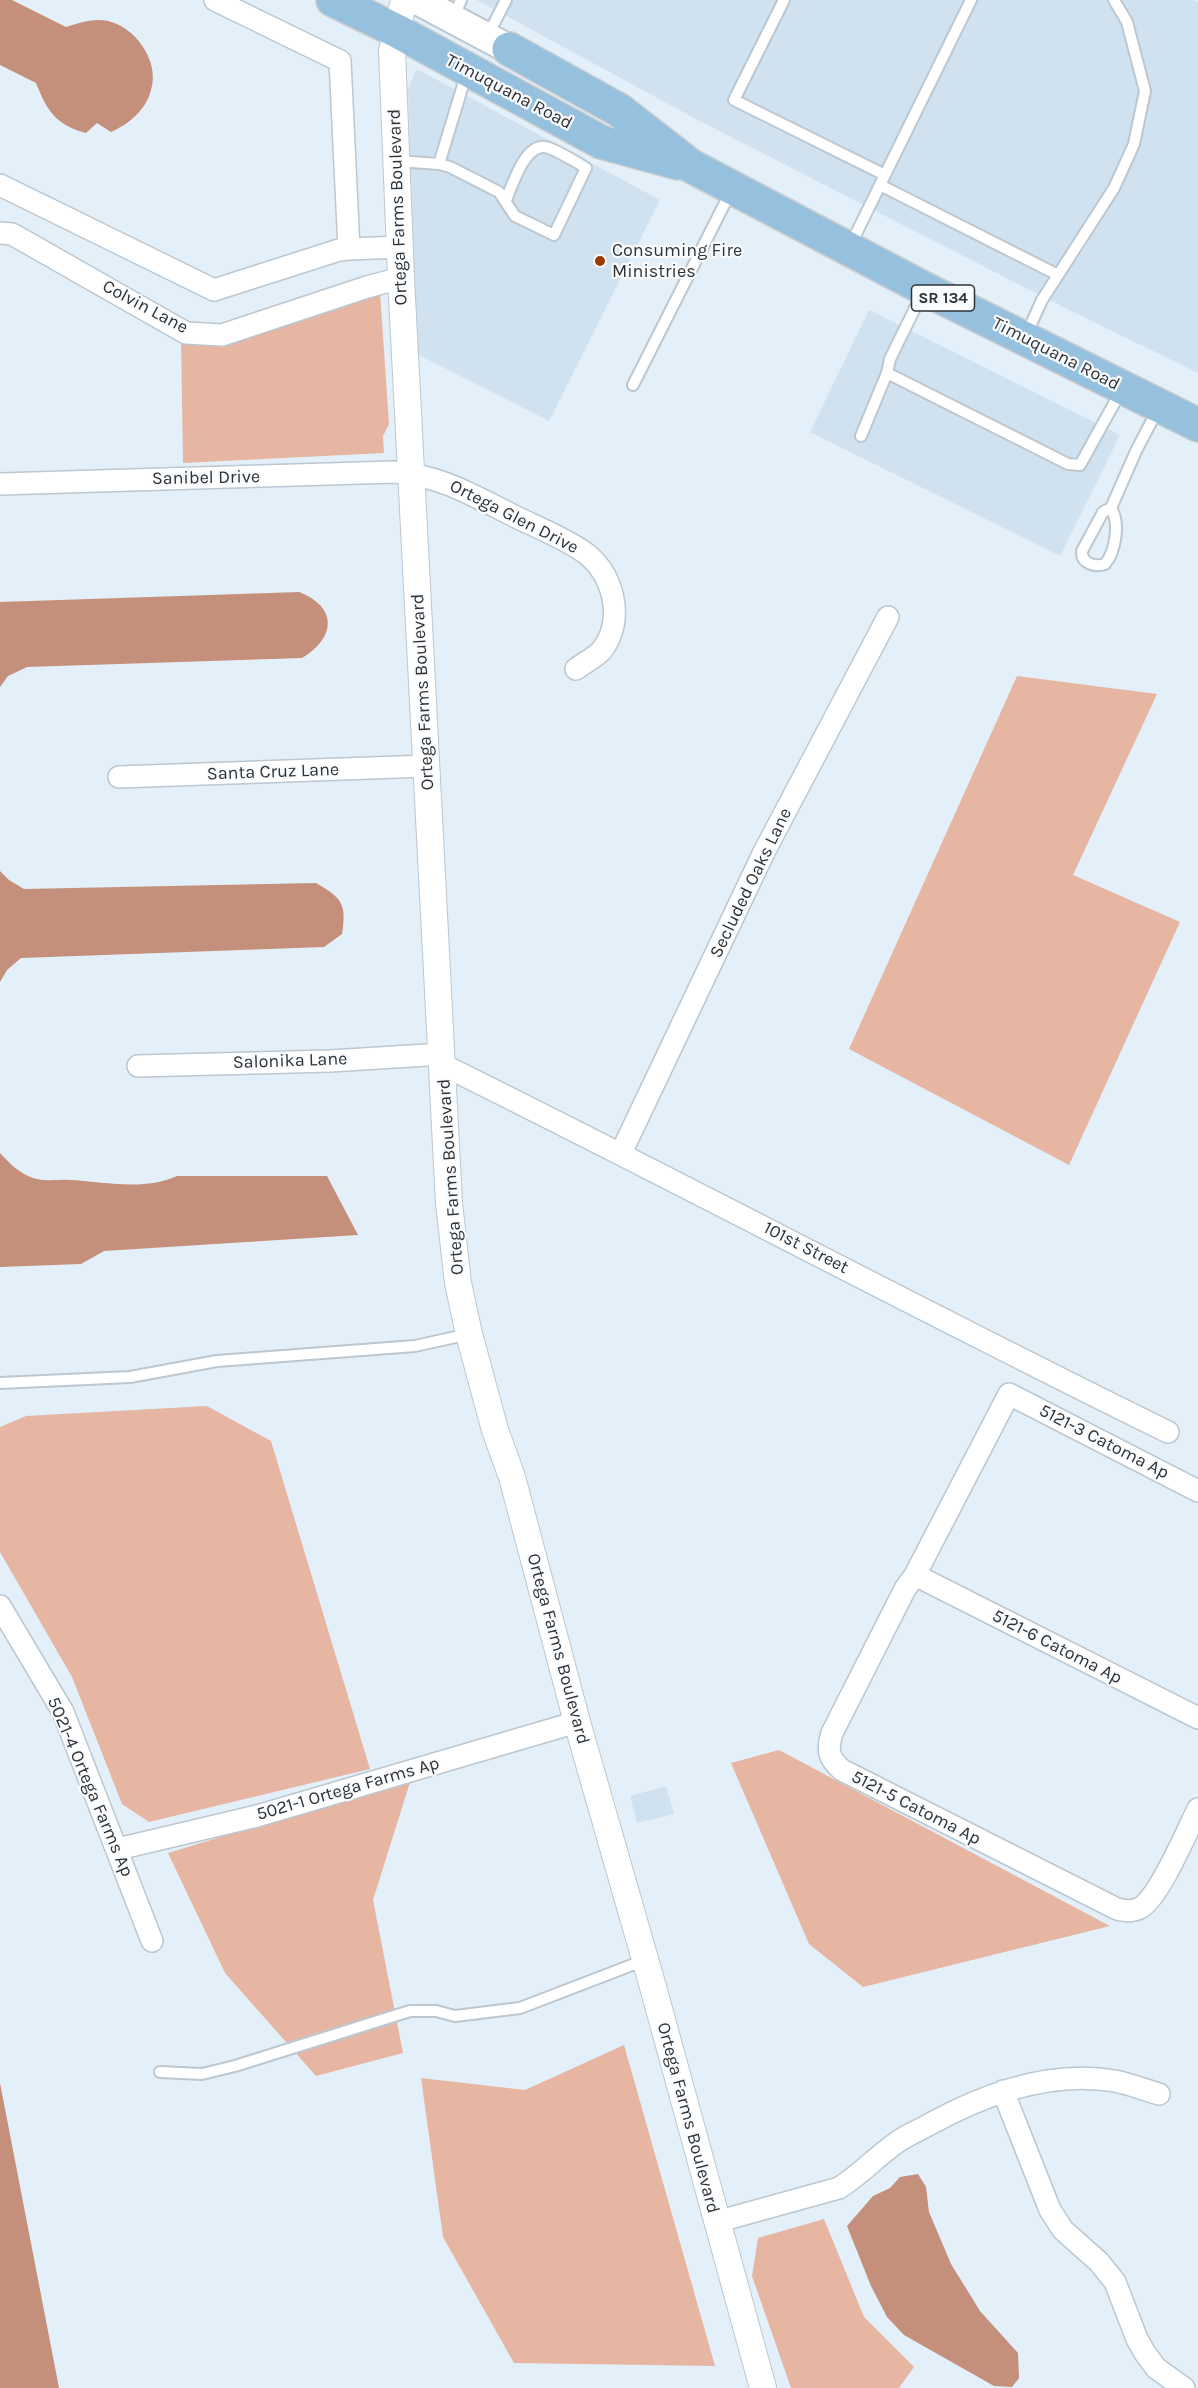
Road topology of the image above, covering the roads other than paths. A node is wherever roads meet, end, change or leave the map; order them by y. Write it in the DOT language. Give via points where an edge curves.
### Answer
graph roads {
  1 [pos="215,0"];
  2 [pos="333,0"];
  3 [pos="404,0"];
  4 [pos="417,0"];
  5 [pos="506,0"];
  6 [pos="784,0"];
  7 [pos="971,0"];
  8 [pos="1114,0"];
  9 [pos="457,10"];
  10 [pos="397,31"];
  11 [pos="498,43"];
  12 [pos="468,70"];
  13 [pos="573,144"];
  14 [pos="397,161"];
  15 [pos="439,164"];
  16 [pos="691,166"];
  17 [pos="882,180"];
  18 [pos="0,185"];
  19 [pos="732,188"];
  20 [pos="506,200"];
  21 [pos="0,233"];
  22 [pos="400,247"];
  23 [pos="349,249"];
  24 [pos="848,249"];
  25 [pos="1058,275"];
  26 [pos="401,278"];
  27 [pos="925,289"];
  28 [pos="1024,338"];
  29 [pos="887,373"];
  30 [pos="633,385"];
  31 [pos="1123,388"];
  32 [pos="1159,406"];
  33 [pos="1198,425"];
  34 [pos="861,436"];
  35 [pos="411,473"];
  36 [pos="0,484"];
  37 [pos="1111,508"];
  38 [pos="888,616"];
  39 [pos="576,669"];
  40 [pos="426,766"];
  41 [pos="118,777"];
  42 [pos="443,1059"];
  43 [pos="138,1066"];
  44 [pos="621,1153"];
  45 [pos="469,1334"];
  46 [pos="0,1383"];
  47 [pos="1009,1394"];
  48 [pos="1168,1432"];
  49 [pos="1198,1491"];
  50 [pos="915,1575"];
  51 [pos="0,1606"];
  52 [pos="1198,1718"];
  53 [pos="577,1722"];
  54 [pos="1198,1809"];
  55 [pos="118,1850"];
  56 [pos="152,1941"];
  57 [pos="645,1960"];
  58 [pos="160,2072"];
  59 [pos="1003,2091"];
  60 [pos="1159,2094"];
  61 [pos="716,2222"];
  62 [pos="763,2388"];
  63 [pos="1184,2388"];
  1 -- 23 [label="street" via="340,61"];
  2 -- 10 [label="main road, Timuquana Road / SR 134"];
  3 -- 10 [label="street, Ortega Farms Boulevard"];
  4 -- 9 [label="main road, Timuquana Road / SR 134"];
  5 -- 11 [label="lane"];
  6 -- 17 [label="lane" via="734,100"];
  7 -- 17 [label="lane"];
  8 -- 25 [label="lane" via="1127,22 1145,91 1134,144 1114,188"];
  9 -- 11 [label="main road, Timuquana Road / SR 134"];
  10 -- 12 [label="main road, Timuquana Road / SR 134"];
  10 -- 14 [label="street, Ortega Farms Boulevard" via="392,51"];
  11 -- 16 [label="main road, Timuquana Road / SR 134" via="619,110"];
  12 -- 13 [label="main road, Timuquana Road / SR 134"];
  12 -- 15 [label="lane"];
  13 -- 16 [label="main road, Timuquana Road / SR 134" via="601,142"];
  13 -- 20 [label="lane" via="537,146 528,153"];
  13 -- 20 [label="lane" via="586,168 554,235 515,216"];
  14 -- 15 [label="lane"];
  14 -- 22 [label="street, Ortega Farms Boulevard"];
  15 -- 20 [label="lane" via="498,192"];
  16 -- 19 [label="main road, Timuquana Road / SR 134"];
  17 -- 24 [label="lane"];
  17 -- 25 [label="lane"];
  18 -- 23 [label="street" via="214,290"];
  19 -- 24 [label="main road, Timuquana Road / SR 134"];
  19 -- 30 [label="lane"];
  21 -- 26 [label="street, Colvin Lane" via="12,234 186,333 222,335"];
  22 -- 23 [label="street"];
  22 -- 26 [label="street, Ortega Farms Boulevard"];
  24 -- 27 [label="main road, Timuquana Road / SR 134"];
  25 -- 28 [label="lane"];
  26 -- 35 [label="street, Ortega Farms Boulevard"];
  27 -- 28 [label="main road, Timuquana Road / SR 134"];
  27 -- 29 [label="lane" via="890,359"];
  28 -- 31 [label="main road, Timuquana Road / SR 134"];
  29 -- 31 [label="lane" via="1068,464 1080,465"];
  29 -- 34 [label="lane"];
  31 -- 32 [label="main road, Timuquana Road / SR 134"];
  32 -- 33 [label="main road, Timuquana Road / SR 134"];
  32 -- 37 [label="lane"];
  35 -- 36 [label="street, Sanibel Drive"];
  35 -- 39 [label="street, Ortega Glen Drive" via="452,485 583,550 600,569 613,592 615,614 611,631 602,650"];
  35 -- 40 [label="street, Ortega Farms Boulevard"];
  37 -- 37 [label="lane" via="1116,519 1115,542 1105,564 1093,565 1085,561 1082,551 1103,512"];
  38 -- 44 [label="street, Secluded Oaks Lane" via="764,852"];
  40 -- 41 [label="street, Santa Cruz Lane"];
  40 -- 42 [label="street, Ortega Farms Boulevard"];
  42 -- 43 [label="street, Salonika Lane"];
  42 -- 44 [label="street, 101st Street"];
  42 -- 45 [label="street, Ortega Farms Boulevard" via="449,1203 458,1283"];
  44 -- 48 [label="street, 101st Street" via="1026,1363"];
  45 -- 46 [label="lane" via="415,1346 217,1361 130,1377"];
  45 -- 53 [label="street, Ortega Farms Boulevard" via="512,1477"];
  47 -- 49 [label="street, 5121-3 Catoma Ap"];
  47 -- 50 [label="street, 5121-5 Catoma Ap"];
  50 -- 52 [label="street, 5121-6 Catoma Ap"];
  50 -- 54 [label="street, 5121-5 Catoma Ap" via="832,1732 828,1747 831,1760 842,1770 1117,1909 1130,1912 1154,1895"];
  51 -- 55 [label="street, 5021-4 Ortega Farms Ap" via="63,1712"];
  53 -- 55 [label="street, 5021-1 Ortega Farms Ap" via="257,1816"];
  53 -- 57 [label="street, Ortega Farms Boulevard"];
  55 -- 56 [label="street, 5021-4 Ortega Farms Ap"];
  57 -- 58 [label="lane" via="520,2008 455,2016 436,2011 411,2012 224,2069 202,2074"];
  57 -- 61 [label="street, Ortega Farms Boulevard"];
  59 -- 60 [label="street" via="1068,2079 1114,2081"];
  59 -- 61 [label="street" via="970,2102 896,2143 857,2178 839,2188"];
  59 -- 63 [label="street" via="1050,2210 1063,2230 1100,2262 1115,2282 1137,2339 1156,2368"];
  61 -- 62 [label="street, Ortega Farms Boulevard"];
}
